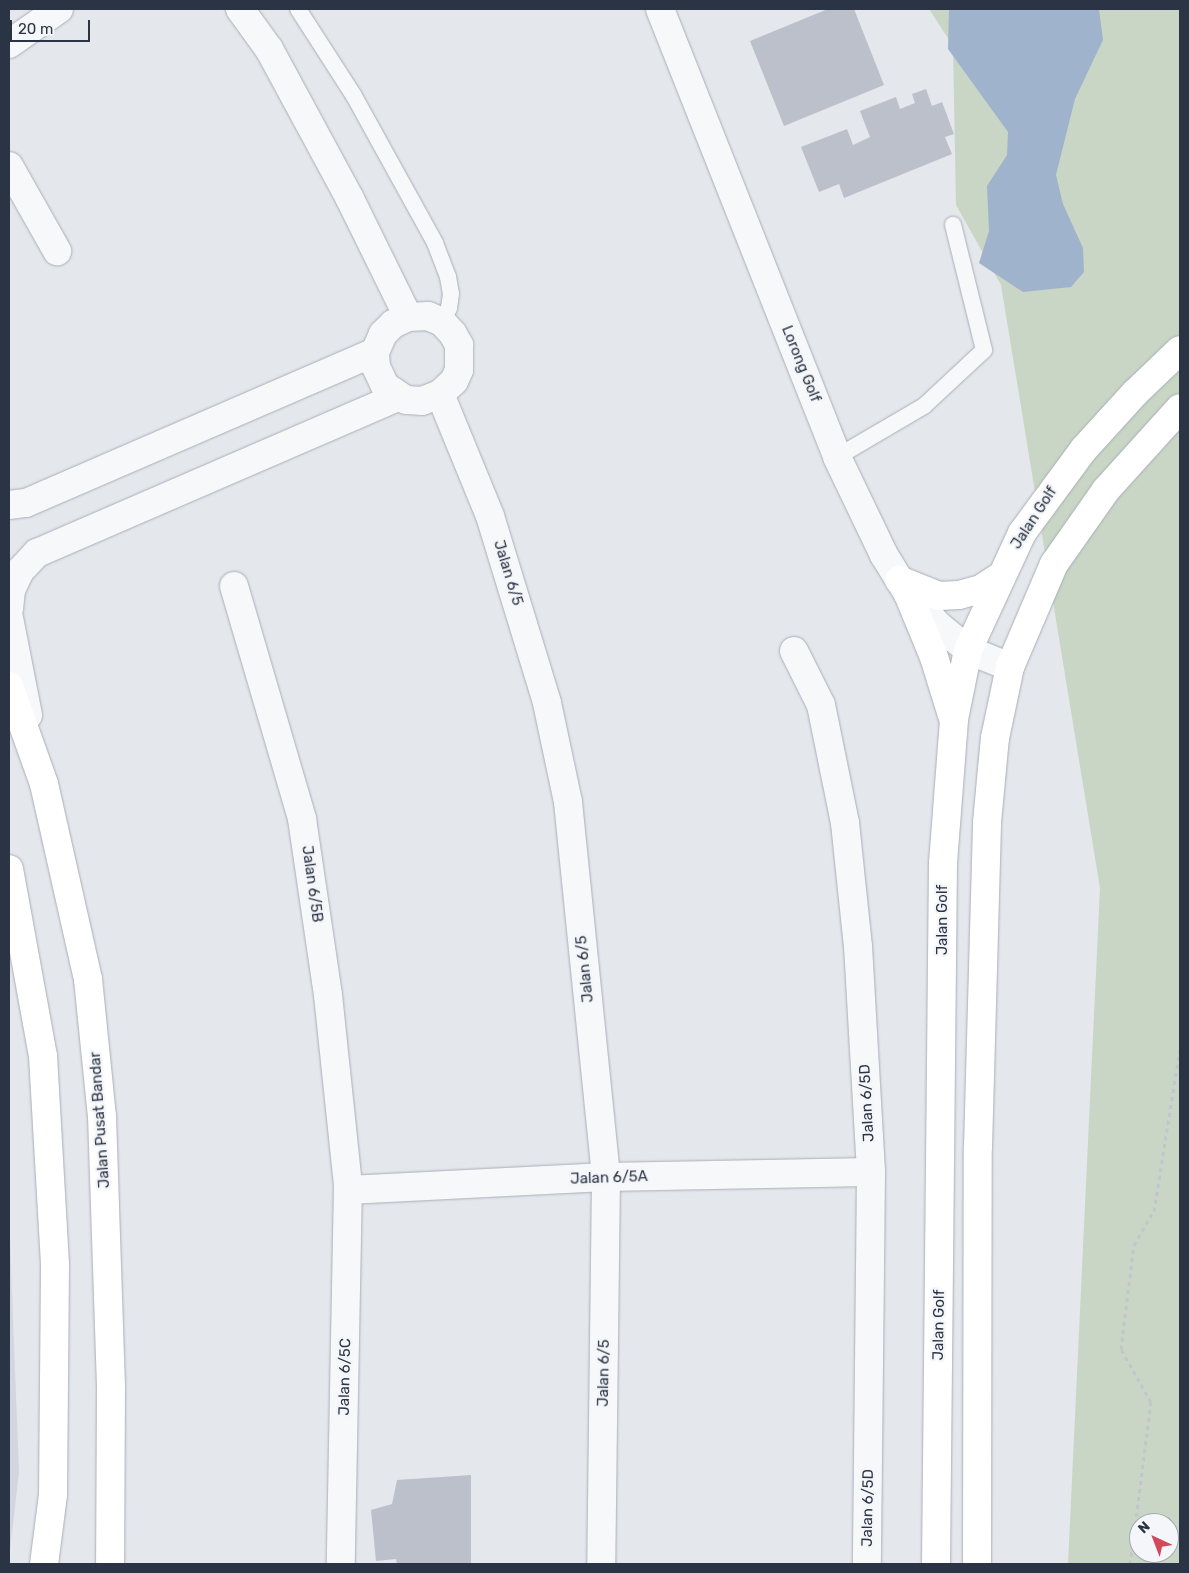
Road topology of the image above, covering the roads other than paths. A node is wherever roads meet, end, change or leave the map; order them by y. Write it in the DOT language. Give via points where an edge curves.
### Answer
graph roads {
  1 [pos="58,9"];
  2 [pos="240,9"];
  3 [pos="298,9"];
  4 [pos="660,9"];
  5 [pos="9,44"];
  6 [pos="9,166"];
  7 [pos="952,225"];
  8 [pos="58,252"];
  9 [pos="408,317"];
  10 [pos="442,322"];
  11 [pos="1180,350"];
  12 [pos="375,352"];
  13 [pos="440,394"];
  14 [pos="398,397"];
  15 [pos="1180,408"];
  16 [pos="838,457"];
  17 [pos="9,505"];
  18 [pos="998,578"];
  19 [pos="234,586"];
  20 [pos="904,587"];
  21 [pos="9,609"];
  22 [pos="9,618"];
  23 [pos="968,650"];
  24 [pos="794,651"];
  25 [pos="1010,667"];
  26 [pos="9,686"];
  27 [pos="954,719"];
  28 [pos="44,784"];
  29 [pos="9,869"];
  30 [pos="871,1172"];
  31 [pos="606,1177"];
  32 [pos="348,1190"];
  33 [pos="44,1564"];
  34 [pos="110,1564"];
  35 [pos="341,1564"];
  36 [pos="601,1564"];
  37 [pos="867,1564"];
  38 [pos="936,1564"];
  39 [pos="977,1564"];
  1 -- 5 [label="street"];
  2 -- 9 [label="street" via="269,49 350,199"];
  3 -- 10 [label="lane" via="354,96 435,243 448,277 450,294 449,308"];
  4 -- 16 [label="street, Lorong Golf"];
  6 -- 8 [label="street"];
  7 -- 16 [label="lane" via="984,350 924,406"];
  9 -- 10 [label="street" via="428,316"];
  9 -- 12 [label="street" via="393,324 383,334"];
  10 -- 13 [label="street" via="453,334 460,358 454,381"];
  11 -- 18 [label="street, Jalan Golf" via="1135,393 1060,479 1022,532"];
  12 -- 14 [label="street" via="376,367 385,386"];
  12 -- 17 [label="street" via="26,503"];
  13 -- 14 [label="street" via="422,401"];
  13 -- 31 [label="street, Jalan 6/5" via="490,516 547,704 566,793"];
  14 -- 21 [label="street" via="37,553 20,571 11,590"];
  15 -- 25 [label="street" via="1106,490 1060,555"];
  16 -- 20 [label="street, Lorong Golf" via="868,522"];
  18 -- 20 [label="street" via="981,589 946,595"];
  18 -- 23 [label="street, Jalan Golf"];
  19 -- 32 [label="street, Jalan 6/5B" via="302,819 328,995"];
  20 -- 23 [label="street, Lorong Golf"];
  20 -- 27 [label="street" via="934,657"];
  22 -- 28 [label="street"];
  23 -- 25 [label="street, Lorong Golf"];
  23 -- 27 [label="street, Jalan Golf"];
  24 -- 30 [label="street, Jalan 6/5D" via="821,705 845,823 858,946"];
  25 -- 39 [label="street" via="996,738 987,822 978,1147"];
  26 -- 28 [label="street, Jalan Pusat Bandar"];
  27 -- 38 [label="street, Jalan Golf" via="943,863"];
  28 -- 34 [label="street, Jalan Pusat Bandar" via="88,979 102,1116 111,1387"];
  29 -- 33 [label="street" via="43,1056 55,1266 53,1495"];
  30 -- 31 [label="street, Jalan 6/5A"];
  30 -- 37 [label="street, Jalan 6/5D"];
  31 -- 32 [label="street, Jalan 6/5A"];
  31 -- 36 [label="street, Jalan 6/5"];
  32 -- 35 [label="street, Jalan 6/5C"];
}
